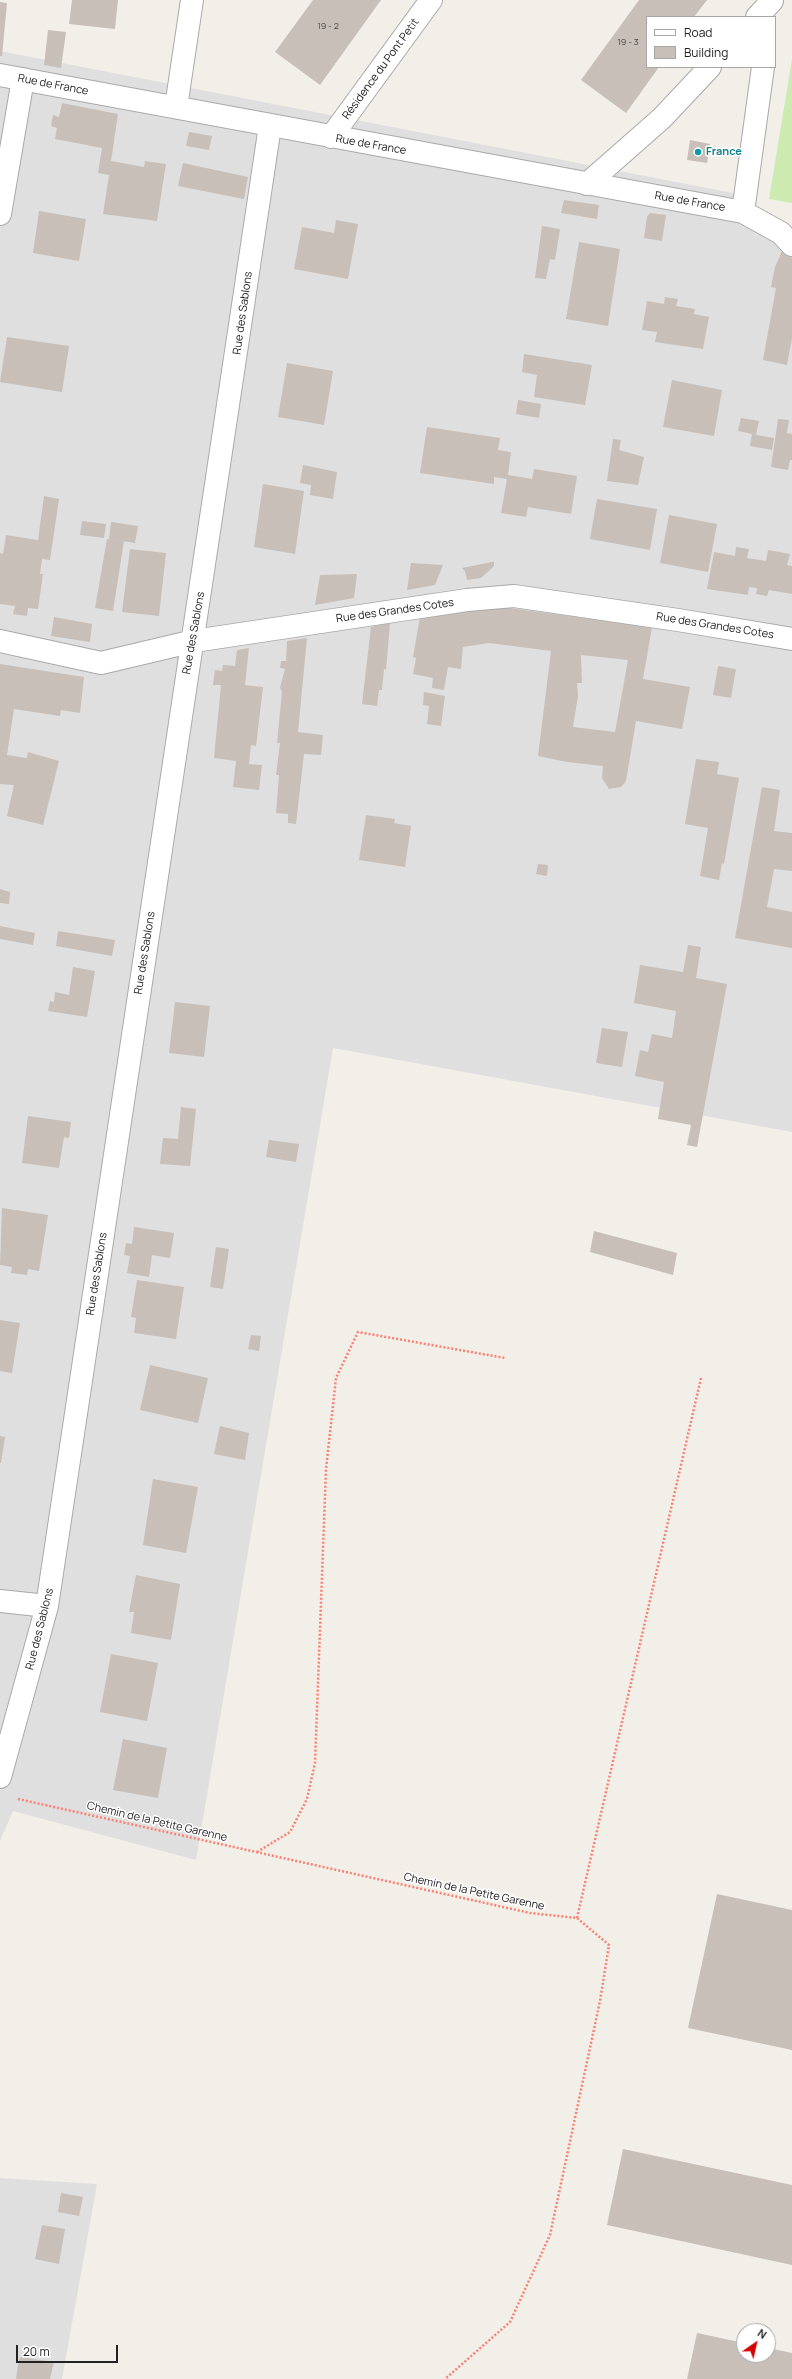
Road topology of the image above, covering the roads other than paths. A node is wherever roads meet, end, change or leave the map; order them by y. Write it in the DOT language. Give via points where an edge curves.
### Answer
graph roads {
  1 [pos="192,0"];
  2 [pos="431,0"];
  3 [pos="709,68"];
  4 [pos="763,68"];
  5 [pos="0,75"];
  6 [pos="23,79"];
  7 [pos="176,107"];
  8 [pos="270,126"];
  9 [pos="331,137"];
  10 [pos="587,184"];
  11 [pos="743,212"];
  12 [pos="0,214"];
  13 [pos="792,245"];
  14 [pos="792,639"];
  15 [pos="194,640"];
  16 [pos="0,641"];
  17 [pos="0,1601"];
  18 [pos="47,1606"];
  19 [pos="0,1777"];
  1 -- 7 [label="street"];
  2 -- 9 [label="street, Résidence du Pont Petit"];
  3 -- 10 [label="street" via="662,118"];
  4 -- 11 [label="street"];
  5 -- 6 [label="street, Rue de France"];
  6 -- 7 [label="street, Rue de France"];
  6 -- 12 [label="street"];
  7 -- 8 [label="street, Rue de France"];
  8 -- 9 [label="street, Rue de France"];
  8 -- 15 [label="street, Rue des Sablons"];
  9 -- 10 [label="street, Rue de France"];
  10 -- 11 [label="street, Rue de France"];
  11 -- 13 [label="street, Rue de France" via="780,233"];
  14 -- 15 [label="street, Rue des Grandes Cotes" via="514,596 467,600"];
  15 -- 16 [label="street, Rue des Grandes Cotes" via="102,663"];
  15 -- 18 [label="street, Rue des Sablons" via="185,684"];
  17 -- 18 [label="street"];
  18 -- 19 [label="street, Rue des Sablons"];
}
